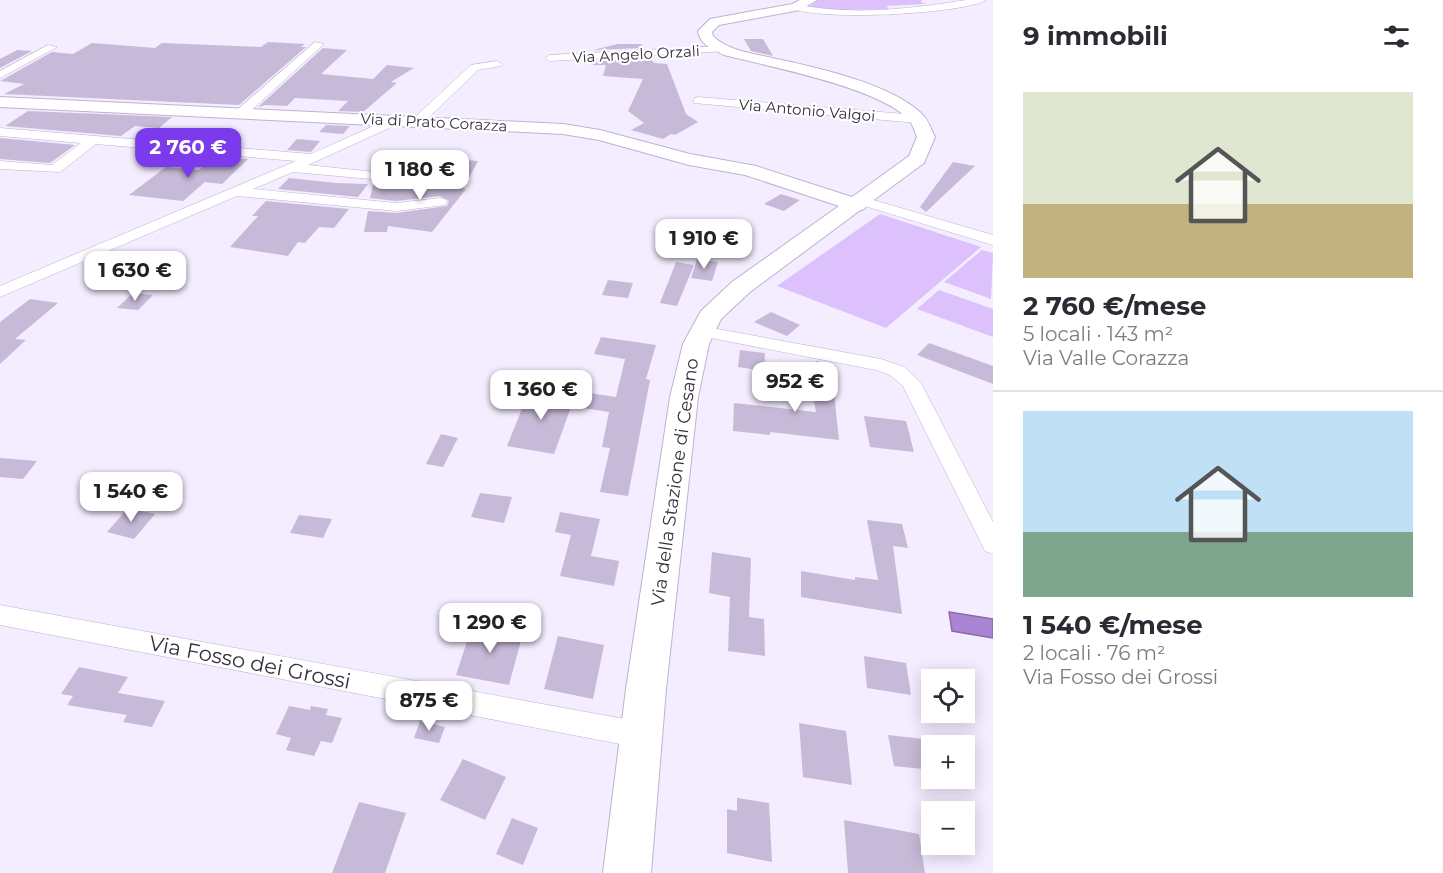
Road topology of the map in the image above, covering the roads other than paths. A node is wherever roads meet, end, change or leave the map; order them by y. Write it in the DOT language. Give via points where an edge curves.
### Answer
graph roads {
  1 [pos="982,0"];
  2 [pos="800,3"];
  3 [pos="319,44"];
  4 [pos="52,47"];
  5 [pos="722,49"];
  6 [pos="550,58"];
  7 [pos="497,63"];
  8 [pos="0,75"];
  9 [pos="698,101"];
  10 [pos="0,102"];
  11 [pos="241,113"];
  12 [pos="917,119"];
  13 [pos="396,120"];
  14 [pos="418,121"];
  15 [pos="0,132"];
  16 [pos="93,140"];
  17 [pos="314,158"];
  18 [pos="0,165"];
  19 [pos="290,168"];
  20 [pos="422,181"];
  21 [pos="234,191"];
  22 [pos="440,202"];
  23 [pos="860,203"];
  24 [pos="993,240"];
  25 [pos="0,292"];
  26 [pos="701,331"];
  27 [pos="993,545"];
  28 [pos="0,615"];
  29 [pos="641,735"];
  30 [pos="627,873"];
  1 -- 2 [label="street" via="887,11 823,12"];
  2 -- 5 [label="street" via="712,24 705,31 706,37"];
  3 -- 11 [label="street"];
  4 -- 8 [label="street"];
  5 -- 6 [label="street, Via Angelo Orzali"];
  5 -- 12 [label="street" via="866,89 900,105"];
  7 -- 14 [label="street" via="475,67"];
  9 -- 12 [label="street, Via Antonio Valgoi"];
  10 -- 11 [label="street, Via di Prato Corazza"];
  11 -- 13 [label="street, Via di Prato Corazza"];
  12 -- 23 [label="street, Via della Stazione di Cesano" via="927,132 923,153"];
  13 -- 14 [label="street, Via di Prato Corazza"];
  13 -- 17 [label="street"];
  14 -- 23 [label="street, Via di Prato Corazza" via="584,132 757,172"];
  15 -- 16 [label="street"];
  16 -- 17 [label="street"];
  16 -- 18 [label="street" via="55,169"];
  17 -- 19 [label="street"];
  19 -- 20 [label="street"];
  19 -- 21 [label="street"];
  21 -- 22 [label="street" via="396,207"];
  21 -- 25 [label="street"];
  23 -- 24 [label="street"];
  23 -- 26 [label="street, Via della Stazione di Cesano" via="741,287 710,316"];
  26 -- 27 [label="street" via="873,363 897,371 911,383"];
  26 -- 29 [label="street, Via della Stazione di Cesano" via="684,397"];
  28 -- 29 [label="street, Via Fosso dei Grossi"];
  29 -- 30 [label="street, Via della Stazione di Cesano"];
}
